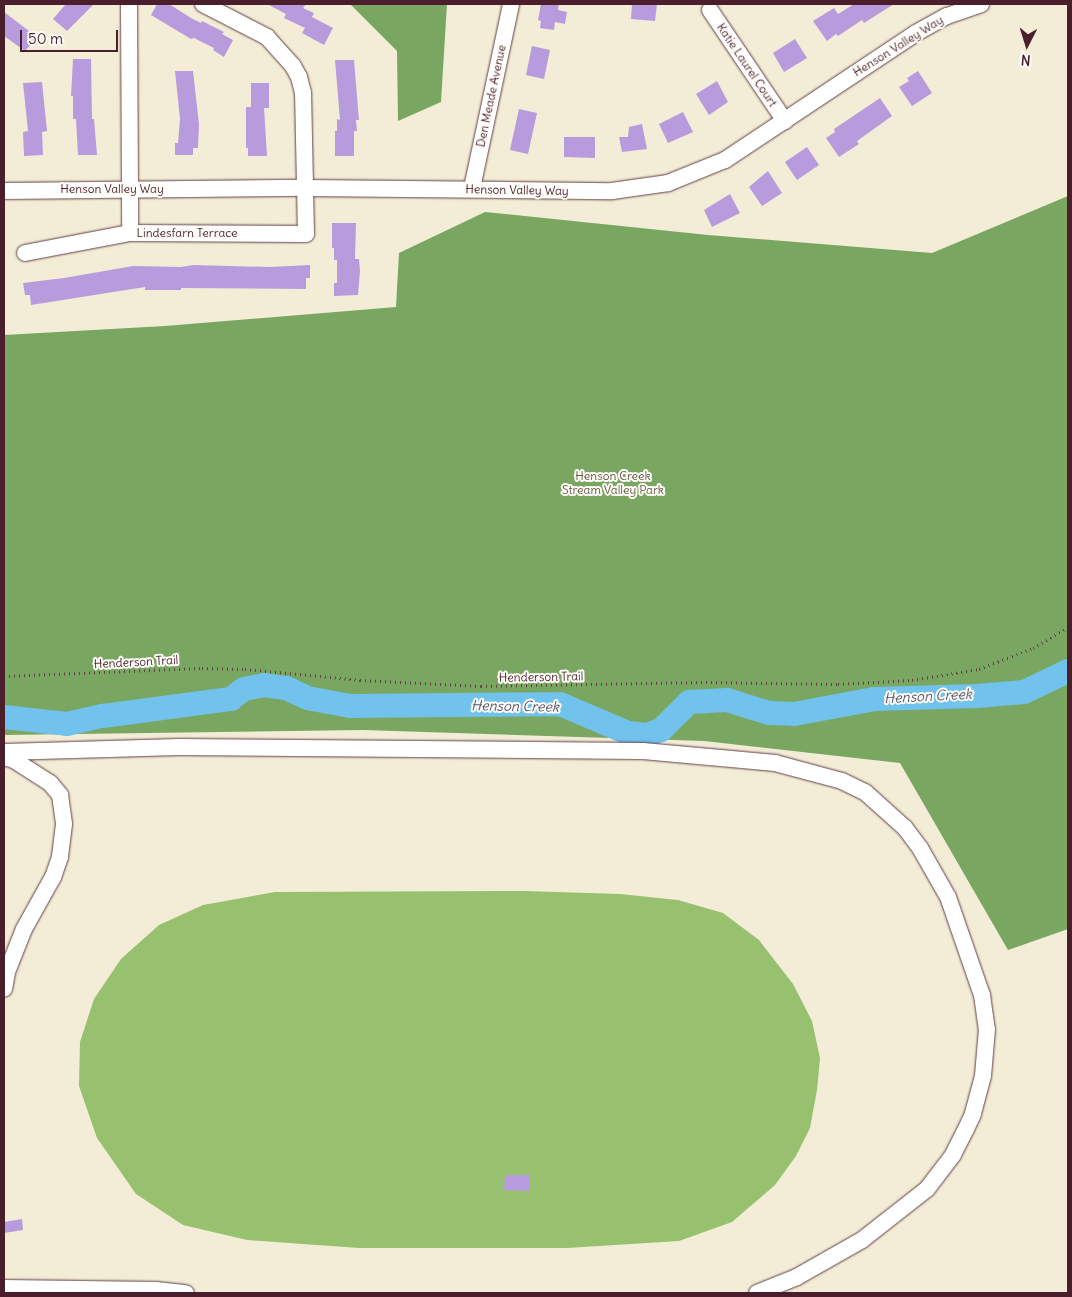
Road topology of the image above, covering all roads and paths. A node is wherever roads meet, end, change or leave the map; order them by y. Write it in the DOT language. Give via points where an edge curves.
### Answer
graph roads {
  1 [pos="129,4"];
  2 [pos="203,4"];
  3 [pos="511,4"];
  4 [pos="981,4"];
  5 [pos="710,10"];
  6 [pos="785,121"];
  7 [pos="305,188"];
  8 [pos="472,188"];
  9 [pos="129,190"];
  10 [pos="4,191"];
  11 [pos="130,233"];
  12 [pos="25,254"];
  13 [pos="1068,627"];
  14 [pos="4,676"];
  15 [pos="4,752"];
  16 [pos="4,756"];
  17 [pos="4,989"];
  18 [pos="4,1288"];
  19 [pos="113,1291"];
  20 [pos="186,1293"];
  21 [pos="757,1293"];
  1 -- 9 [label="street"];
  2 -- 7 [label="street" via="267,38 294,66 303,93"];
  3 -- 8 [label="street, Den Meade Avenue"];
  4 -- 6 [label="street, Henson Valley Way" via="947,16 916,33"];
  5 -- 6 [label="street, Katie Laurel Court"];
  6 -- 8 [label="street, Henson Valley Way" via="725,160 668,183 612,191"];
  7 -- 8 [label="street, Henson Valley Way"];
  7 -- 9 [label="street, Henson Valley Way"];
  7 -- 11 [label="street, Lindesfarn Terrace" via="306,234"];
  9 -- 10 [label="street, Henson Valley Way"];
  9 -- 11 [label="street"];
  11 -- 12 [label="street, Lindesfarn Terrace"];
  13 -- 14 [label="path, Henderson Trail" via="1033,648 979,669 912,680 838,684 706,682 481,686 202,668"];
  15 -- 21 [label="street" via="179,747 643,751 775,763 842,781 865,792 905,828 948,897 982,995 987,1029 984,1076 966,1130 953,1155 927,1189 862,1240 797,1277"];
  16 -- 17 [label="street" via="50,783 60,795 64,824 60,857 53,877 24,929 7,972"];
  18 -- 19 [label="street"];
  19 -- 20 [label="street"];
}
